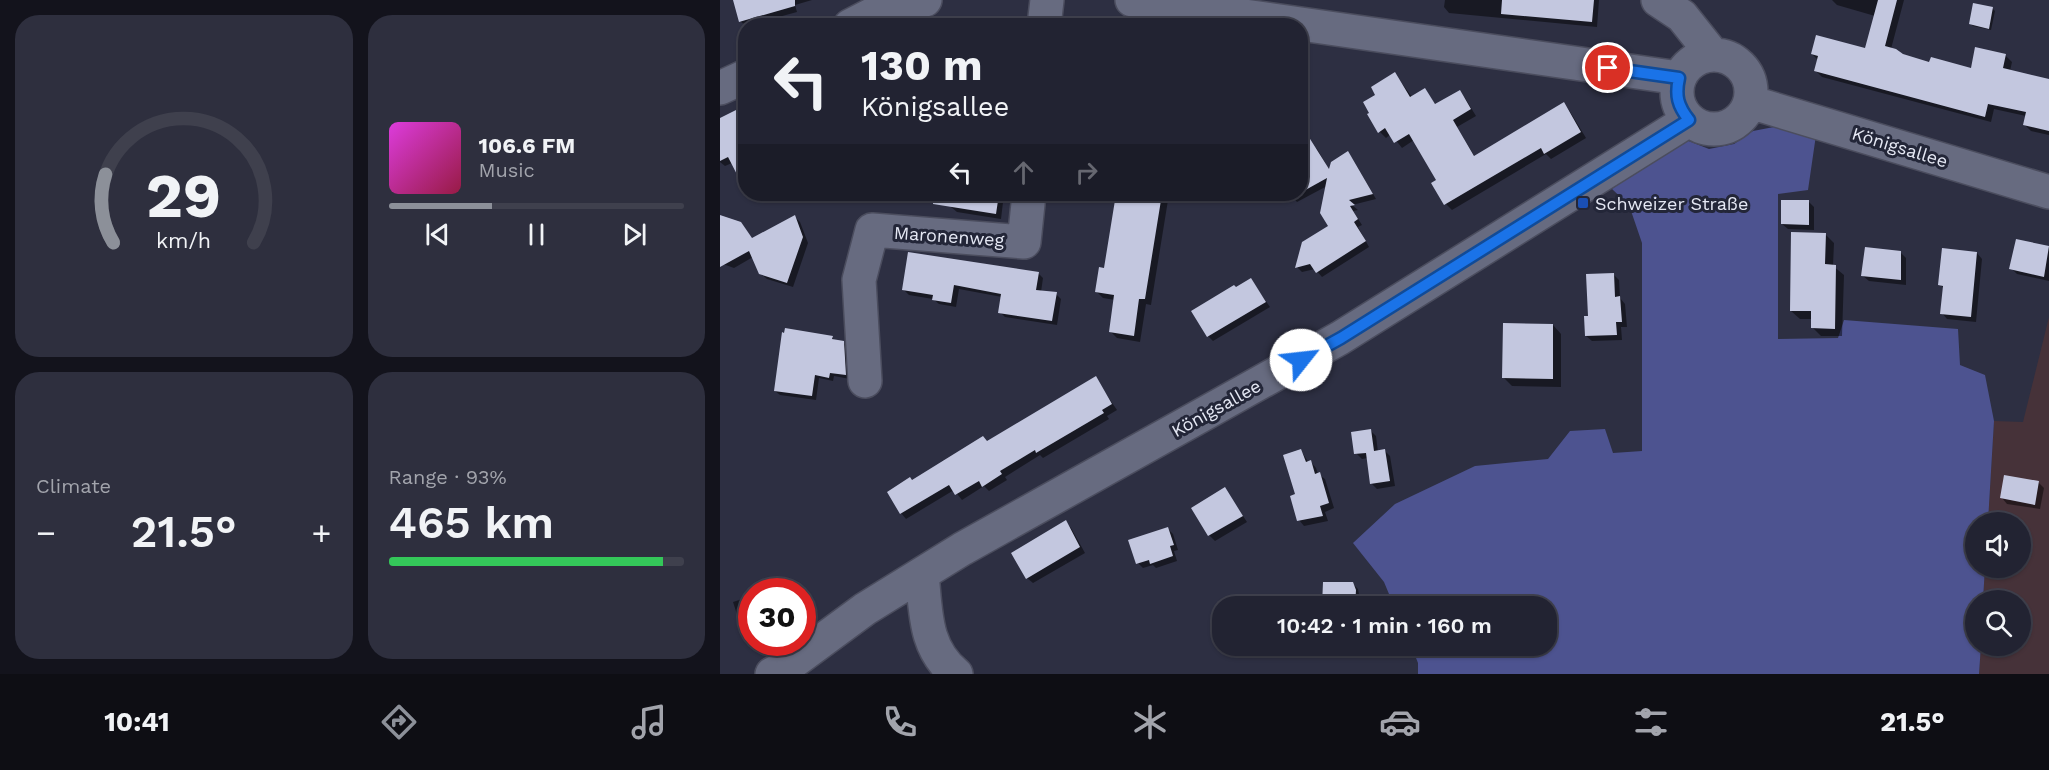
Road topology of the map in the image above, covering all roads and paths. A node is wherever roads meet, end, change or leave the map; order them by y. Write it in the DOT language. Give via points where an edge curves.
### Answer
graph roads {
  1 [pos="925,0"];
  2 [pos="1047,0"];
  3 [pos="1132,0"];
  4 [pos="1658,0"];
  5 [pos="866,13"];
  6 [pos="1045,18"];
  7 [pos="1258,18"];
  8 [pos="1308,25"];
  9 [pos="1713,55"];
  10 [pos="1679,78"];
  11 [pos="738,80"];
  12 [pos="720,88"];
  13 [pos="1750,102"];
  14 [pos="1689,120"];
  15 [pos="2049,192"];
  16 [pos="1028,201"];
  17 [pos="865,381"];
  18 [pos="922,574"];
  19 [pos="772,674"];
  20 [pos="956,674"];
  1 -- 5 [label="street"];
  2 -- 6 [label="street"];
  3 -- 7 [label="street"];
  4 -- 9 [label="street" via="1682,16"];
  8 -- 10 [label="street"];
  9 -- 10 [label="street" via="1688,65"];
  9 -- 13 [label="street" via="1740,65 1749,78"];
  10 -- 14 [label="street" via="1678,106"];
  11 -- 12 [label="street"];
  13 -- 14 [label="street" via="1733,125 1718,130 1702,128"];
  13 -- 15 [label="street, Königsallee"];
  14 -- 18 [label="street, Königsallee" via="1341,338"];
  16 -- 17 [label="street, Maronenweg" via="1024,242 872,230 859,280"];
  18 -- 19 [label="street, Königsallee"];
  18 -- 20 [label="street" via="933,647"];
}
